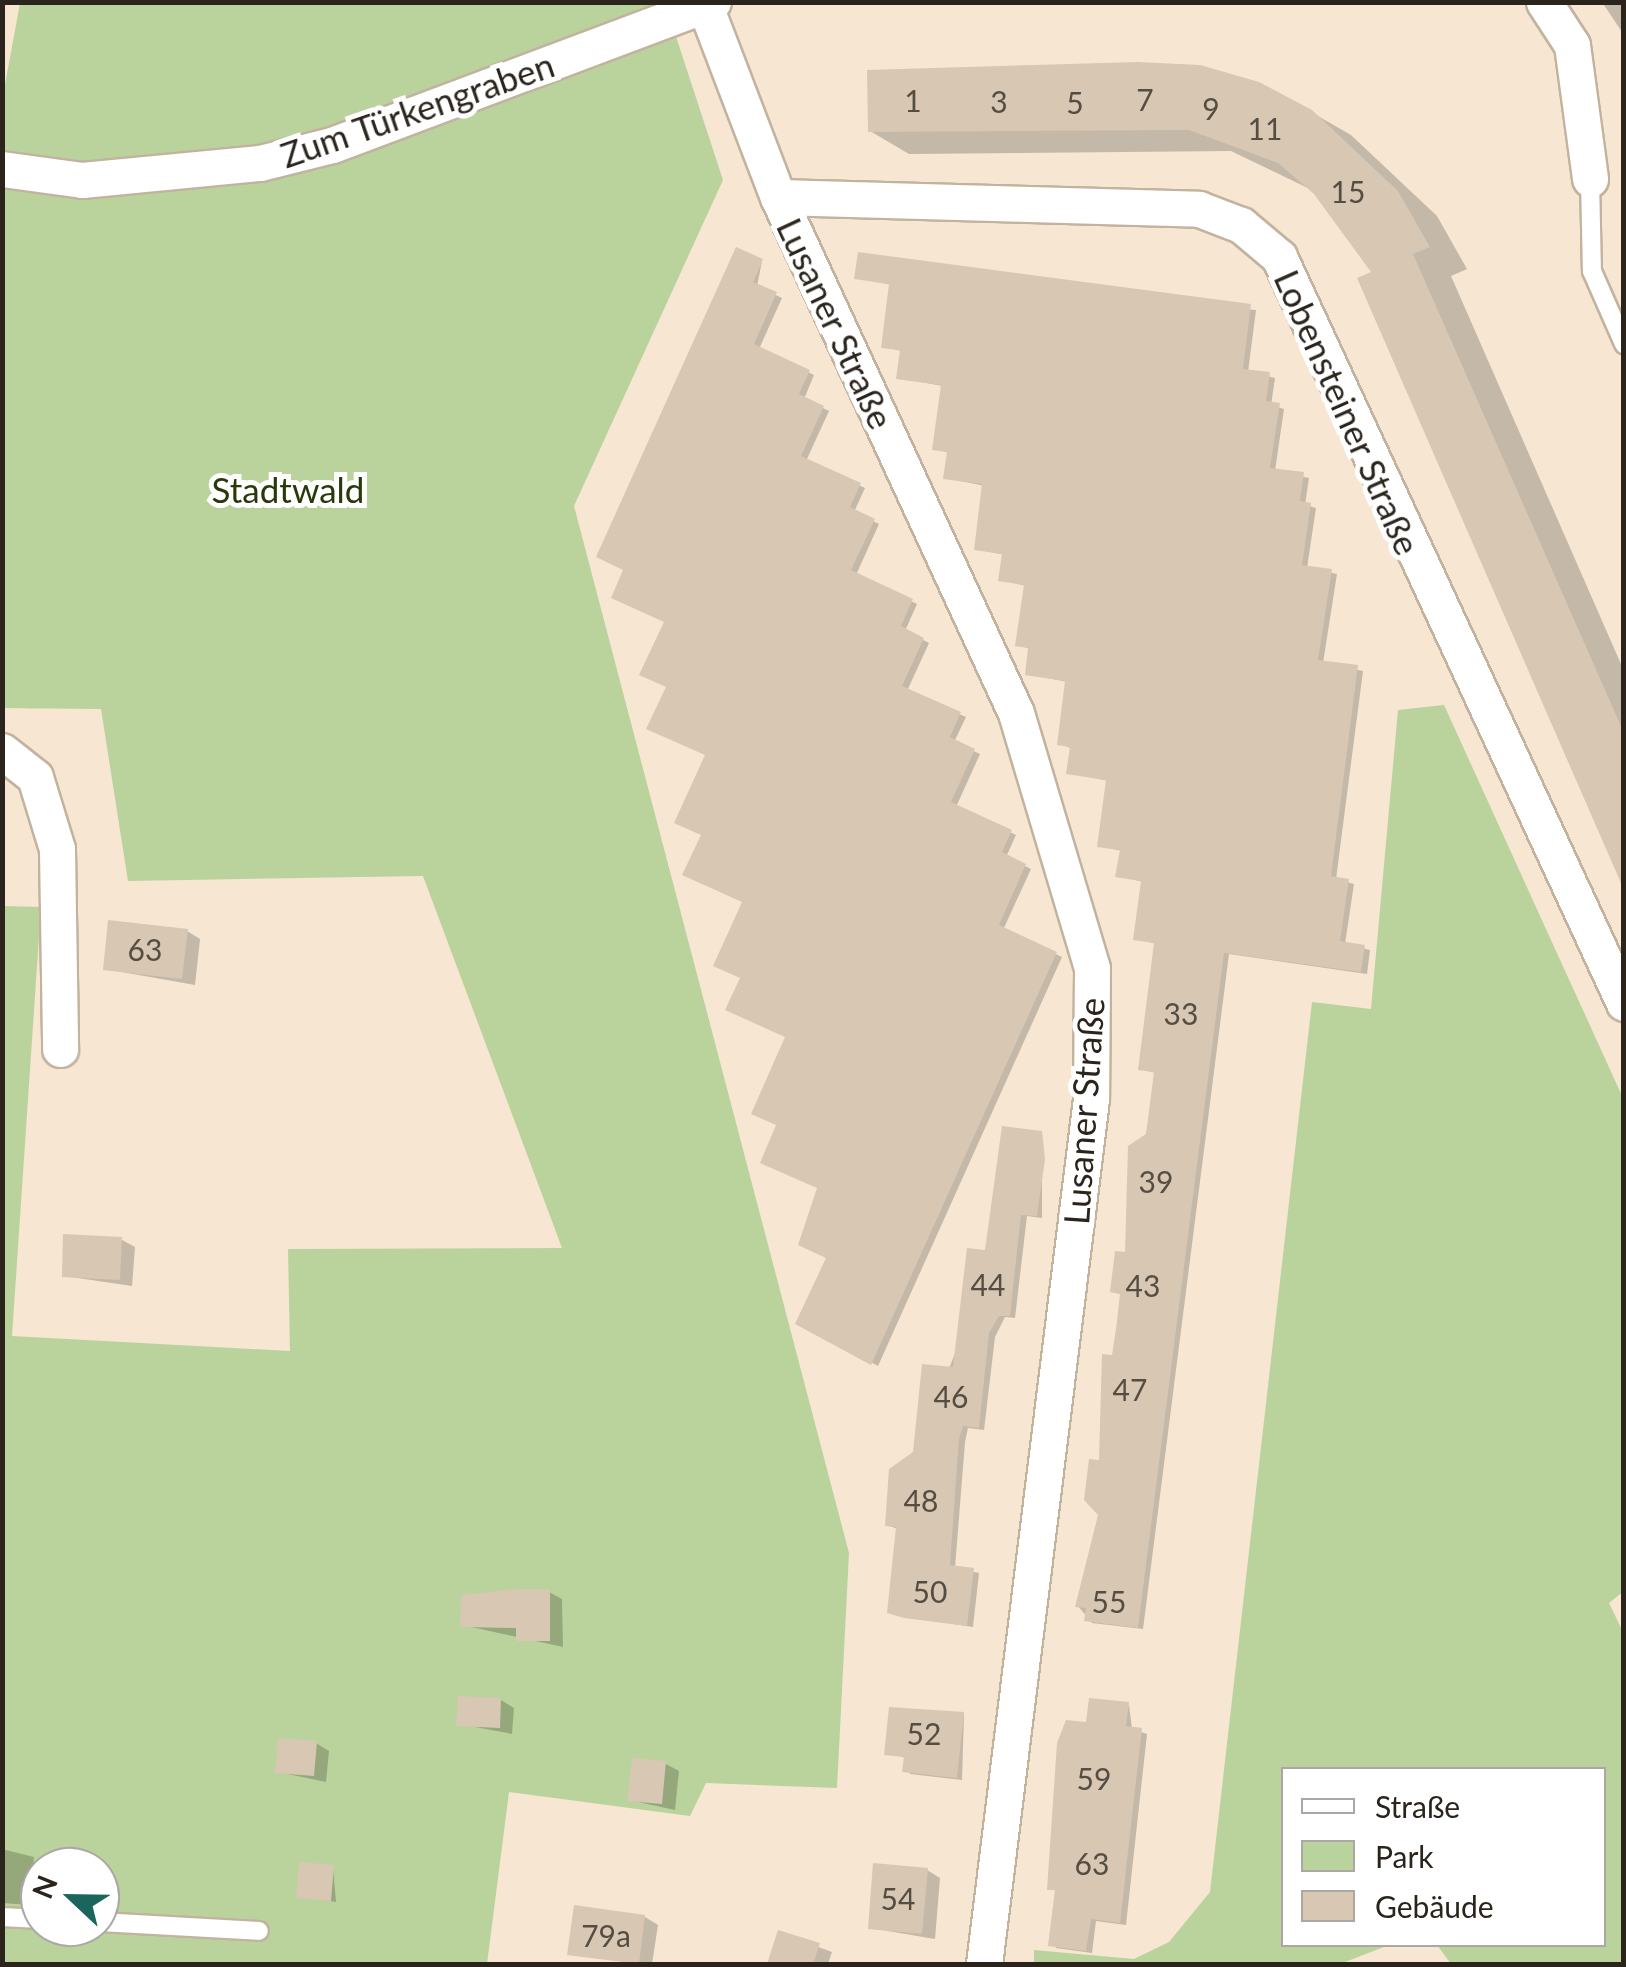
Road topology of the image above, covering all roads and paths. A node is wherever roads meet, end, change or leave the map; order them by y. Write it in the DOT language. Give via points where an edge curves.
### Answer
graph roads {
  1 [pos="1544,2"];
  2 [pos="707,4"];
  3 [pos="2,169"];
  4 [pos="1590,179"];
  5 [pos="778,196"];
  6 [pos="1624,344"];
  7 [pos="2,750"];
  8 [pos="1624,1003"];
  9 [pos="60,1049"];
  10 [pos="120,1923"];
  11 [pos="259,1930"];
  12 [pos="984,1964"];
  1 -- 4 [label="street" via="1572,45"];
  2 -- 3 [label="street, Zum Türkengraben" via="260,163 82,180"];
  2 -- 5 [label="street"];
  4 -- 6 [label="lane" via="1592,271"];
  5 -- 8 [label="street, Lobensteiner Straße" via="1200,208 1241,225 1279,257"];
  5 -- 12 [label="street, Lusaner Straße" via="1016,713 1092,968 1091,1099"];
  7 -- 9 [label="street" via="35,777 57,849"];
  10 -- 11 [label="lane"];
}
